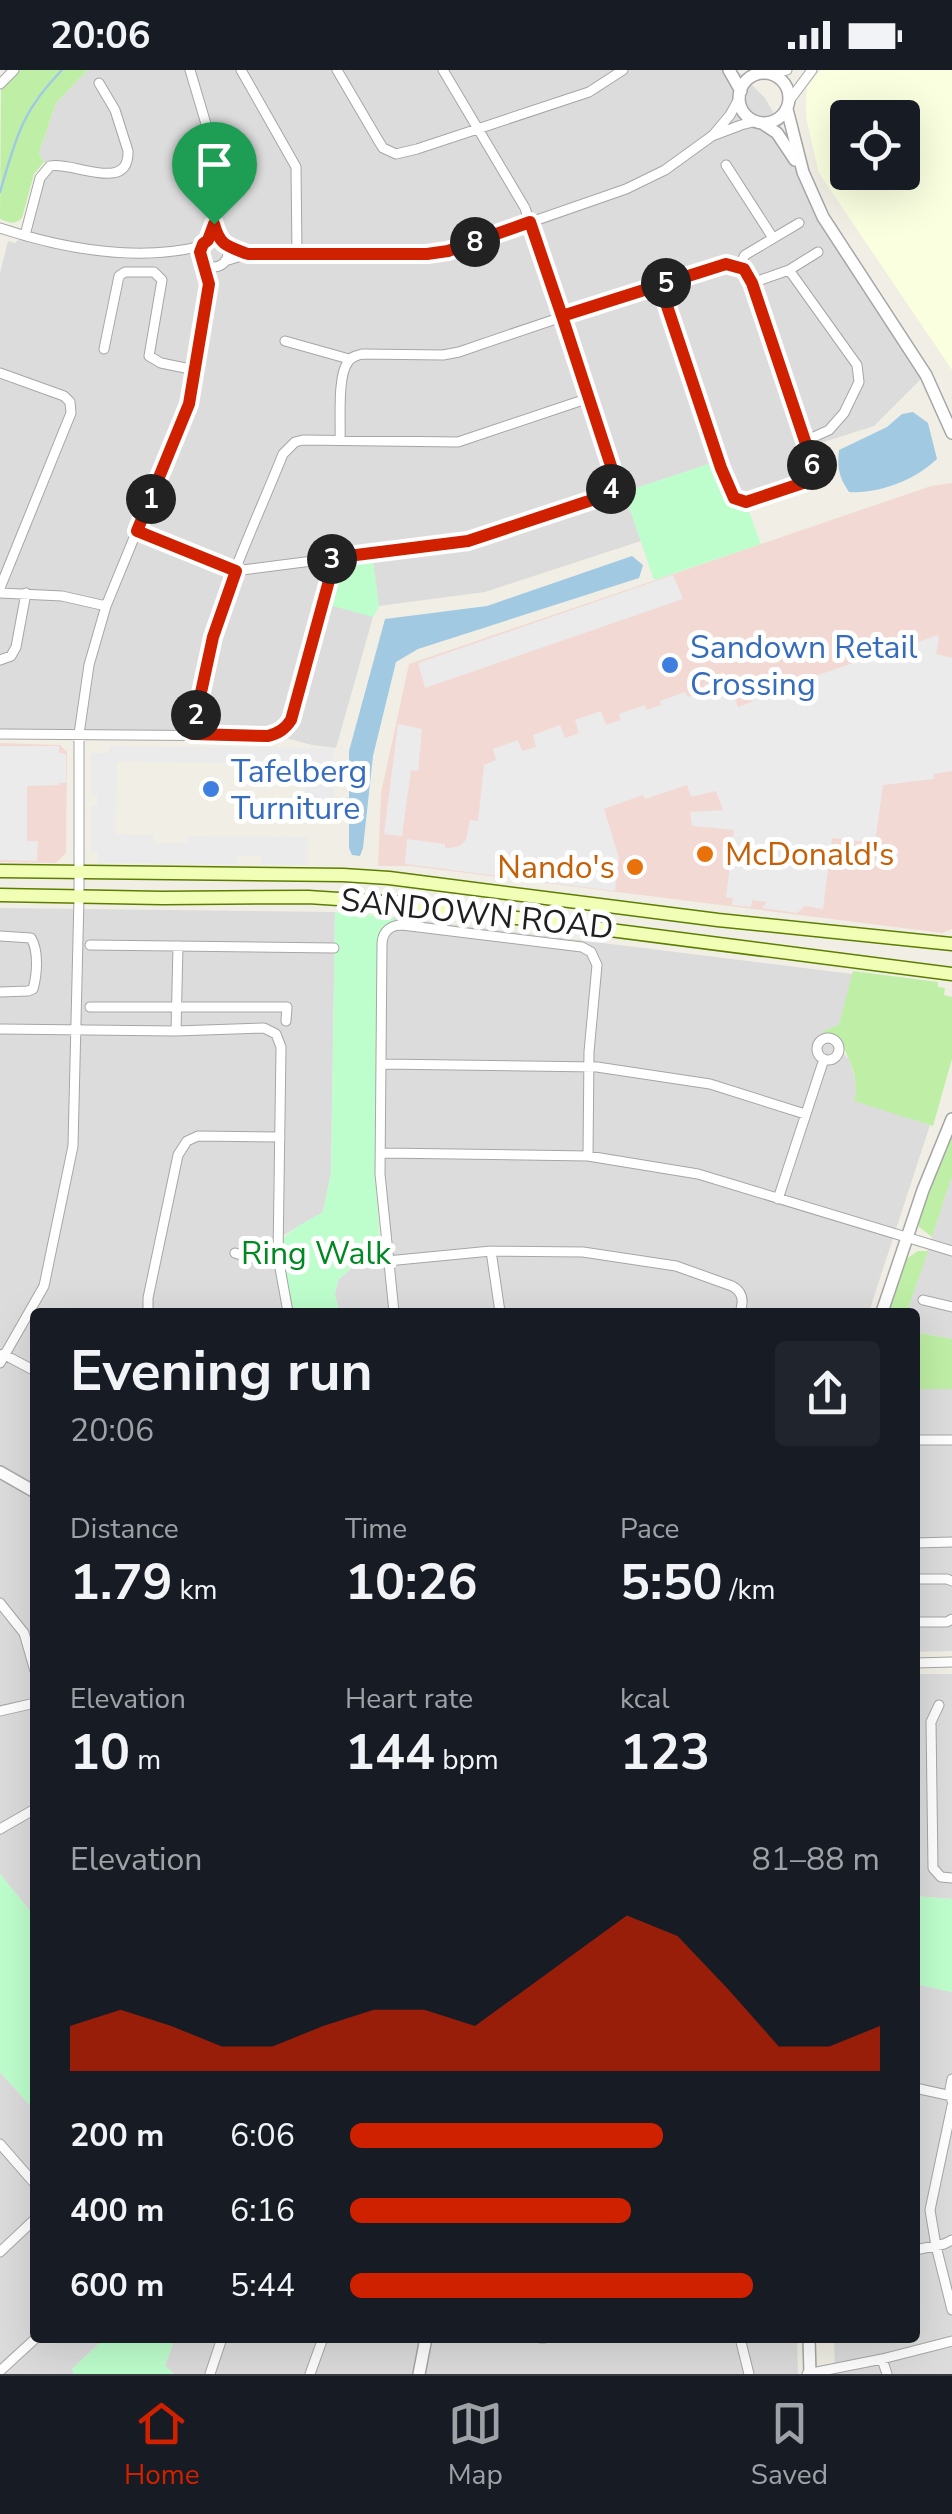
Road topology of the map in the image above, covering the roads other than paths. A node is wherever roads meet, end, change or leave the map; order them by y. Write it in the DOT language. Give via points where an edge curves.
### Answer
graph roads {
  1 [pos="14,70"];
  2 [pos="190,70"];
  3 [pos="241,70"];
  4 [pos="338,70"];
  5 [pos="443,70"];
  6 [pos="623,70"];
  7 [pos="729,70"];
  8 [pos="787,70"];
  9 [pos="812,70"];
  10 [pos="761,73"];
  11 [pos="99,83"];
  12 [pos="0,84"];
  13 [pos="740,94"];
  14 [pos="788,105"];
  15 [pos="759,122"];
  16 [pos="476,130"];
  17 [pos="712,136"];
  18 [pos="726,165"];
  19 [pos="803,172"];
  20 [pos="530,222"];
  21 [pos="799,223"];
  22 [pos="0,228"];
  23 [pos="25,235"];
  24 [pos="773,238"];
  25 [pos="213,243"];
  26 [pos="178,252"];
  27 [pos="818,252"];
  28 [pos="248,254"];
  29 [pos="297,254"];
  30 [pos="204,262"];
  31 [pos="223,263"];
  32 [pos="740,266"];
  33 [pos="790,270"];
  34 [pos="752,283"];
  35 [pos="209,284"];
  36 [pos="660,285"];
  37 [pos="562,316"];
  38 [pos="285,341"];
  39 [pos="104,349"];
  40 [pos="349,359"];
  41 [pos="195,370"];
  42 [pos="0,372"];
  43 [pos="588,398"];
  44 [pos="952,433"];
  45 [pos="340,439"];
  46 [pos="805,441"];
  47 [pos="137,531"];
  48 [pos="332,558"];
  49 [pos="236,571"];
  50 [pos="0,590"];
  51 [pos="26,593"];
  52 [pos="106,606"];
  53 [pos="0,660"];
  54 [pos="0,734"];
  55 [pos="79,734"];
  56 [pos="192,734"];
  57 [pos="0,871"];
  58 [pos="79,872"];
  59 [pos="0,895"];
  60 [pos="79,897"];
  61 [pos="0,936"];
  62 [pos="952,944"];
  63 [pos="90,945"];
  64 [pos="178,946"];
  65 [pos="334,948"];
  66 [pos="952,974"];
  67 [pos="0,992"];
  68 [pos="90,1007"];
  69 [pos="176,1007"];
  70 [pos="286,1020"];
  71 [pos="0,1030"];
  72 [pos="76,1030"];
  73 [pos="176,1031"];
  74 [pos="824,1059"];
  75 [pos="382,1064"];
  76 [pos="590,1066"];
  77 [pos="806,1114"];
  78 [pos="952,1119"];
  79 [pos="280,1137"];
  80 [pos="382,1153"];
  81 [pos="588,1156"];
  82 [pos="778,1199"];
  83 [pos="907,1238"];
  84 [pos="490,1251"];
  85 [pos="952,1251"];
  86 [pos="235,1253"];
  87 [pos="278,1258"];
  88 [pos="388,1260"];
  89 [pos="924,1300"];
  90 [pos="952,1307"];
  91 [pos="32,1308"];
  92 [pos="148,1308"];
  93 [pos="287,1308"];
  94 [pos="394,1308"];
  95 [pos="499,1308"];
  96 [pos="741,1308"];
  97 [pos="883,1308"];
  98 [pos="30,1311"];
  99 [pos="2,1357"];
  100 [pos="30,1369"];
  101 [pos="920,1440"];
  102 [pos="952,1440"];
  103 [pos="0,1472"];
  104 [pos="30,1489"];
  105 [pos="952,1542"];
  106 [pos="920,1543"];
  107 [pos="920,1580"];
  108 [pos="952,1581"];
  109 [pos="0,1603"];
  110 [pos="952,1619"];
  111 [pos="920,1622"];
  112 [pos="30,1654"];
  113 [pos="952,1662"];
  114 [pos="920,1663"];
  115 [pos="30,1704"];
  116 [pos="939,1705"];
  117 [pos="0,1711"];
  118 [pos="30,1812"];
  119 [pos="0,1829"];
  120 [pos="952,1878"];
  121 [pos="952,2079"];
  122 [pos="920,2090"];
  123 [pos="952,2100"];
  124 [pos="0,2144"];
  125 [pos="30,2178"];
  126 [pos="30,2224"];
  127 [pos="952,2240"];
  128 [pos="936,2246"];
  129 [pos="920,2249"];
  130 [pos="0,2252"];
  131 [pos="952,2310"];
  132 [pos="952,2341"];
  133 [pos="31,2343"];
  134 [pos="220,2343"];
  135 [pos="321,2343"];
  136 [pos="425,2343"];
  137 [pos="741,2343"];
  138 [pos="809,2343"];
  139 [pos="882,2359"];
  140 [pos="1,2372"];
  141 [pos="210,2374"];
  142 [pos="310,2374"];
  143 [pos="419,2374"];
  144 [pos="749,2374"];
  145 [pos="809,2374"];
  146 [pos="887,2374"];
  1 -- 12 [label="street"];
  2 -- 25 [label="street" via="210,134"];
  3 -- 29 [label="street" via="296,167"];
  4 -- 16 [label="street" via="390,152"];
  5 -- 16 [label="street"];
  6 -- 16 [label="street" via="590,92"];
  7 -- 13 [label="street"];
  8 -- 10 [label="street"];
  9 -- 14 [label="street"];
  10 -- 13 [label="street"];
  10 -- 14 [label="street" via="784,84"];
  11 -- 23 [label="street" via="115,110 126,166 104,174 50,166 40,178"];
  13 -- 15 [label="street" via="743,110"];
  13 -- 17 [label="street"];
  14 -- 15 [label="street" via="778,119"];
  14 -- 19 [label="street"];
  15 -- 17 [label="street"];
  15 -- 19 [label="street" via="777,133"];
  16 -- 20 [label="street"];
  17 -- 20 [label="street" via="636,185"];
  18 -- 24 [label="street"];
  19 -- 44 [label="street" via="833,234 926,375"];
  20 -- 29 [label="street" via="438,253"];
  20 -- 37 [label="street"];
  21 -- 24 [label="street"];
  22 -- 23 [label="street"];
  23 -- 26 [label="street" via="97,252"];
  24 -- 32 [label="street" via="744,255"];
  25 -- 26 [label="street"];
  25 -- 28 [label="street"];
  25 -- 30 [label="street" via="200,252"];
  25 -- 31 [label="street" via="228,254"];
  26 -- 30 [label="street"];
  27 -- 33 [label="street"];
  28 -- 29 [label="street"];
  28 -- 31 [label="street"];
  30 -- 31 [label="street"];
  30 -- 35 [label="street"];
  31 -- 35 [label="street"];
  32 -- 34 [label="street"];
  32 -- 36 [label="street" via="726,264"];
  33 -- 34 [label="street"];
  33 -- 46 [label="street" via="860,377 835,425"];
  34 -- 46 [label="street"];
  35 -- 41 [label="street"];
  36 -- 37 [label="street"];
  36 -- 46 [label="street" via="734,498 746,502 808,479"];
  37 -- 40 [label="street" via="459,352"];
  37 -- 43 [label="street"];
  38 -- 40 [label="street"];
  39 -- 41 [label="street" via="119,276 154,272 162,280 148,354"];
  40 -- 45 [label="street"];
  41 -- 47 [label="street" via="189,404"];
  42 -- 50 [label="street" via="61,394 71,412"];
  43 -- 45 [label="street" via="458,442"];
  43 -- 48 [label="street" via="614,479 604,496 468,541"];
  45 -- 49 [label="street" via="295,442 283,454"];
  47 -- 49 [label="street"];
  47 -- 52 [label="street"];
  48 -- 49 [label="street"];
  48 -- 56 [label="street" via="286,727 268,736"];
  49 -- 56 [label="street" via="213,637"];
  50 -- 51 [label="street"];
  51 -- 52 [label="street"];
  51 -- 53 [label="street" via="16,647"];
  52 -- 55 [label="street"];
  54 -- 55 [label="street"];
  55 -- 56 [label="street"];
  55 -- 58 [label="street"];
  57 -- 58 [label="main road, SANDOWN ROAD"];
  58 -- 60 [label="street"];
  58 -- 62 [label="main road, SANDOWN ROAD" via="389,878"];
  59 -- 60 [label="main road, SANDOWN ROAD"];
  60 -- 66 [label="main road, SANDOWN ROAD" via="400,902"];
  60 -- 72 [label="street"];
  61 -- 67 [label="street" via="31,938 36,953 33,989"];
  63 -- 64 [label="street"];
  64 -- 65 [label="street"];
  64 -- 69 [label="street"];
  68 -- 69 [label="street"];
  69 -- 70 [label="street" via="287,1007"];
  69 -- 73 [label="street"];
  71 -- 72 [label="street"];
  72 -- 73 [label="street"];
  72 -- 91 [label="street" via="74,1146 41,1293"];
  73 -- 79 [label="street" via="276,1034"];
  74 -- 77 [label="street"];
  75 -- 76 [label="street"];
  75 -- 76 [label="street" via="382,942 388,929 402,924 592,952 597,965"];
  75 -- 80 [label="street"];
  76 -- 77 [label="street" via="710,1084"];
  76 -- 81 [label="street"];
  77 -- 82 [label="street"];
  78 -- 83 [label="street"];
  79 -- 87 [label="street"];
  79 -- 92 [label="street" via="204,1135 183,1145"];
  80 -- 81 [label="street"];
  80 -- 88 [label="street"];
  81 -- 82 [label="street" via="698,1174"];
  82 -- 83 [label="street"];
  83 -- 85 [label="street"];
  83 -- 97 [label="street"];
  84 -- 88 [label="street"];
  84 -- 95 [label="street"];
  84 -- 96 [label="street" via="583,1252 684,1268 736,1288"];
  86 -- 87 [label="street"];
  87 -- 93 [label="street"];
  88 -- 94 [label="street"];
  89 -- 90 [label="street"];
  98 -- 99 [label="street"];
  99 -- 100 [label="street"];
  101 -- 102 [label="street"];
  103 -- 104 [label="street"];
  105 -- 106 [label="street"];
  107 -- 108 [label="street"];
  109 -- 112 [label="street" via="24,1633"];
  110 -- 111 [label="street"];
  113 -- 114 [label="street"];
  115 -- 117 [label="street"];
  116 -- 120 [label="street" via="931,1722 933,1868"];
  118 -- 119 [label="street"];
  121 -- 123 [label="street"];
  122 -- 123 [label="street"];
  123 -- 128 [label="street" via="930,2210"];
  124 -- 125 [label="street"];
  126 -- 130 [label="street"];
  127 -- 128 [label="street"];
  128 -- 129 [label="street"];
  128 -- 131 [label="street"];
  132 -- 139 [label="street"];
  133 -- 140 [label="street"];
  134 -- 141 [label="street"];
  135 -- 142 [label="street"];
  136 -- 143 [label="street"];
  137 -- 144 [label="street"];
  138 -- 145 [label="street"];
  139 -- 145 [label="street"];
  139 -- 146 [label="street"];
}
